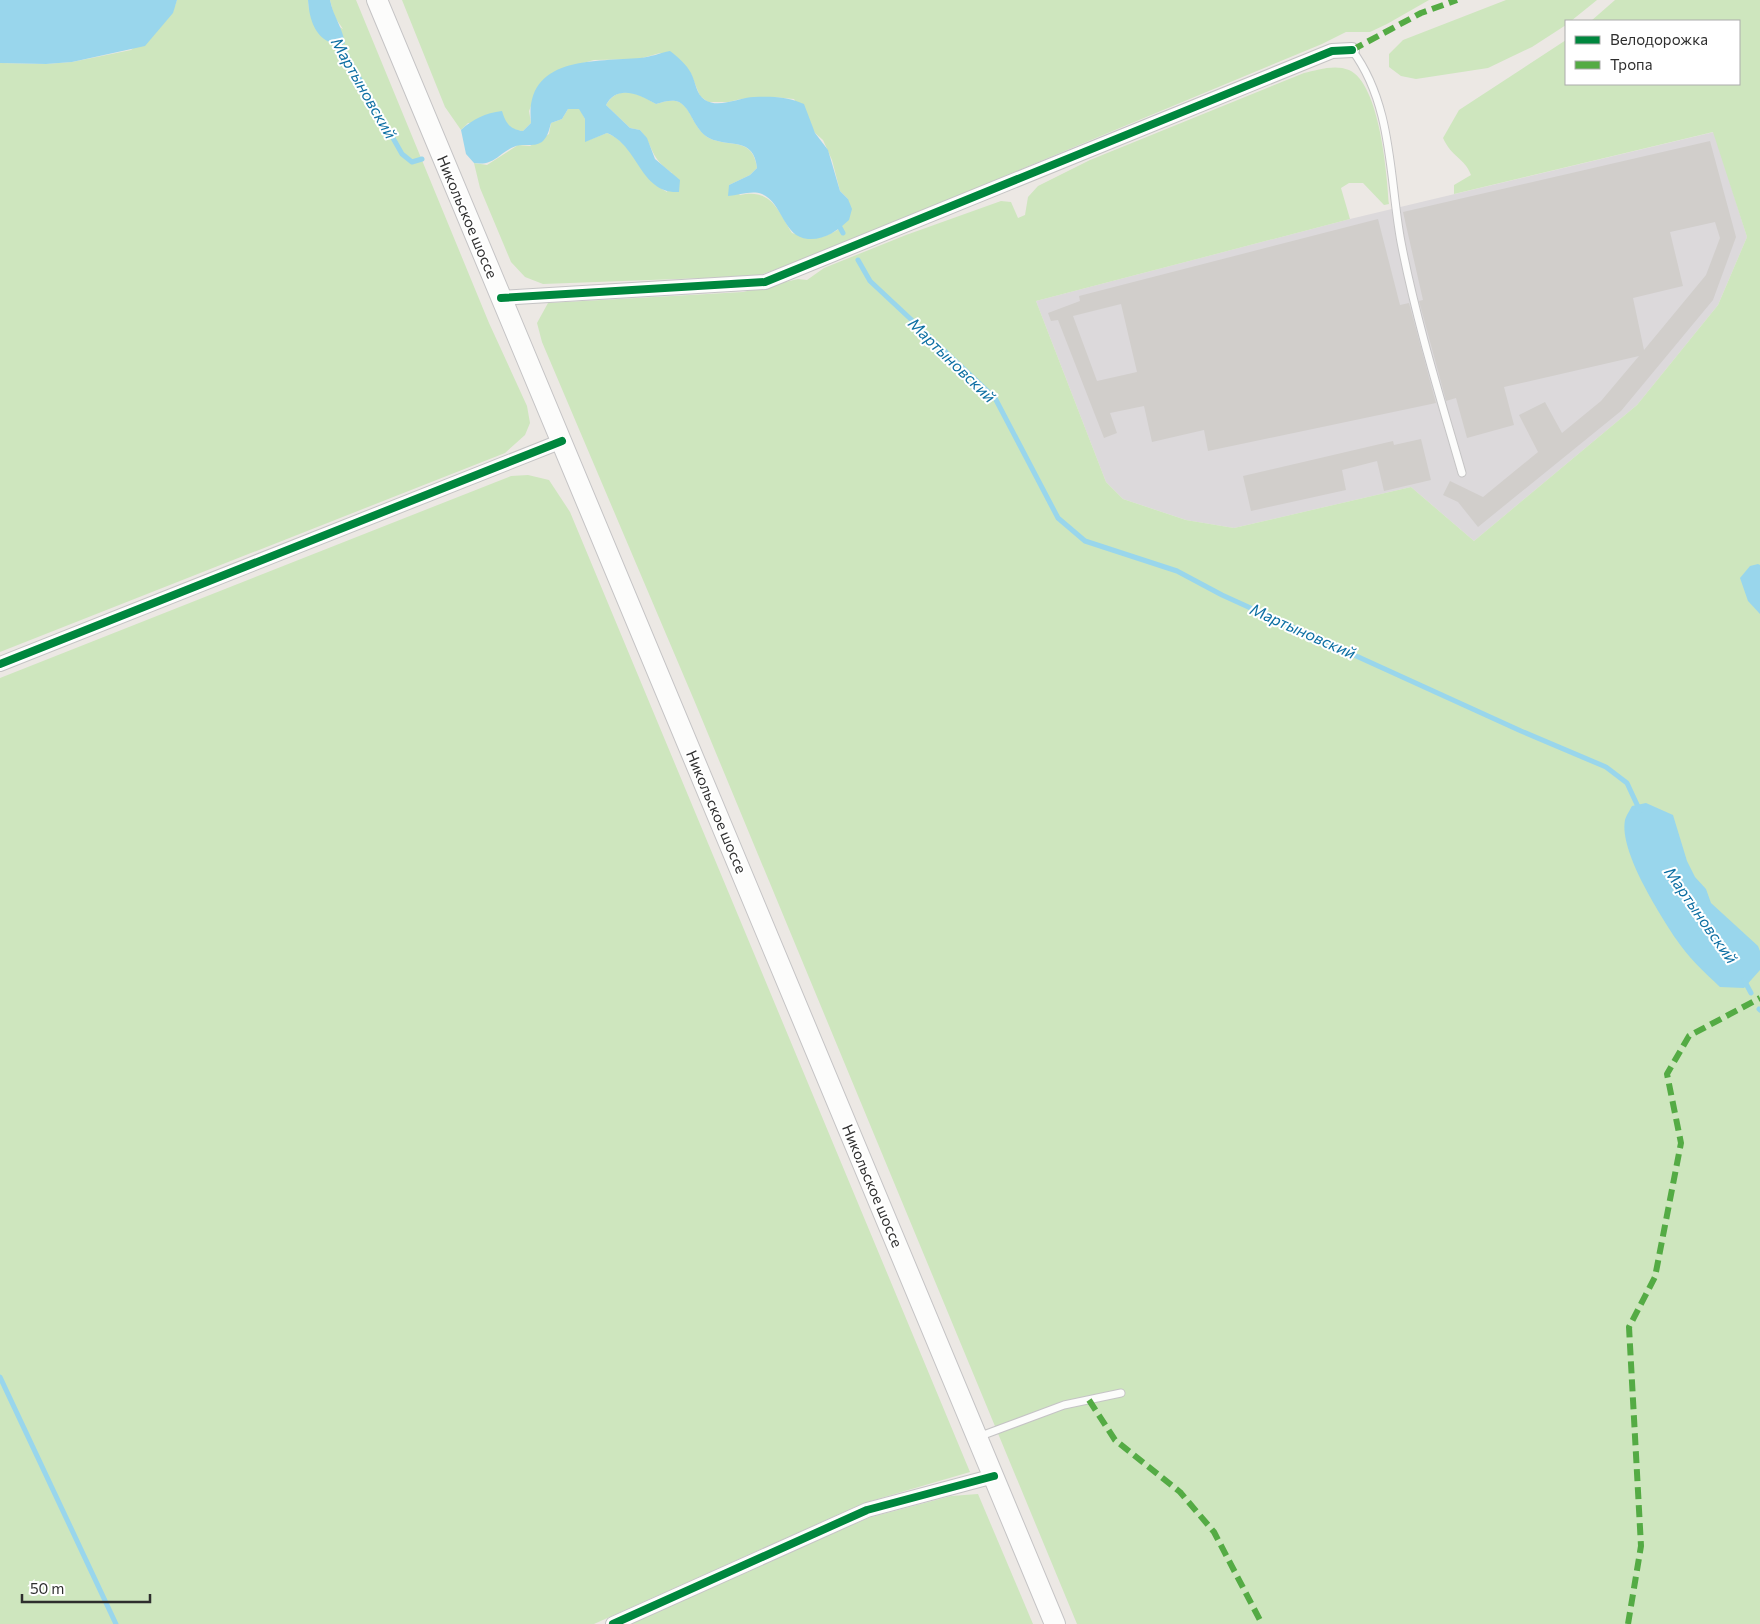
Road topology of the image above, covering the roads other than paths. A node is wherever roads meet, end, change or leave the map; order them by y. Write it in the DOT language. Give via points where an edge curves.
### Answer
graph roads {
  1 [pos="377,0"];
  2 [pos="1352,50"];
  3 [pos="501,298"];
  4 [pos="562,441"];
  5 [pos="1462,473"];
  6 [pos="0,664"];
  7 [pos="1121,1393"];
  8 [pos="978,1437"];
  9 [pos="994,1476"];
  10 [pos="614,1624"];
  11 [pos="1055,1624"];
  1 -- 3 [label="main road, Никольское шоссе"];
  2 -- 3 [label="street" via="1332,51 765,282"];
  2 -- 5 [label="lane" via="1364,67 1385,123 1401,243 1428,355"];
  3 -- 4 [label="main road, Никольское шоссе"];
  4 -- 6 [label="street"];
  4 -- 8 [label="main road, Никольское шоссе"];
  7 -- 8 [label="lane" via="1064,1405"];
  8 -- 9 [label="main road, Никольское шоссе"];
  9 -- 10 [label="street" via="867,1510"];
  9 -- 11 [label="main road, Никольское шоссе"];
}
